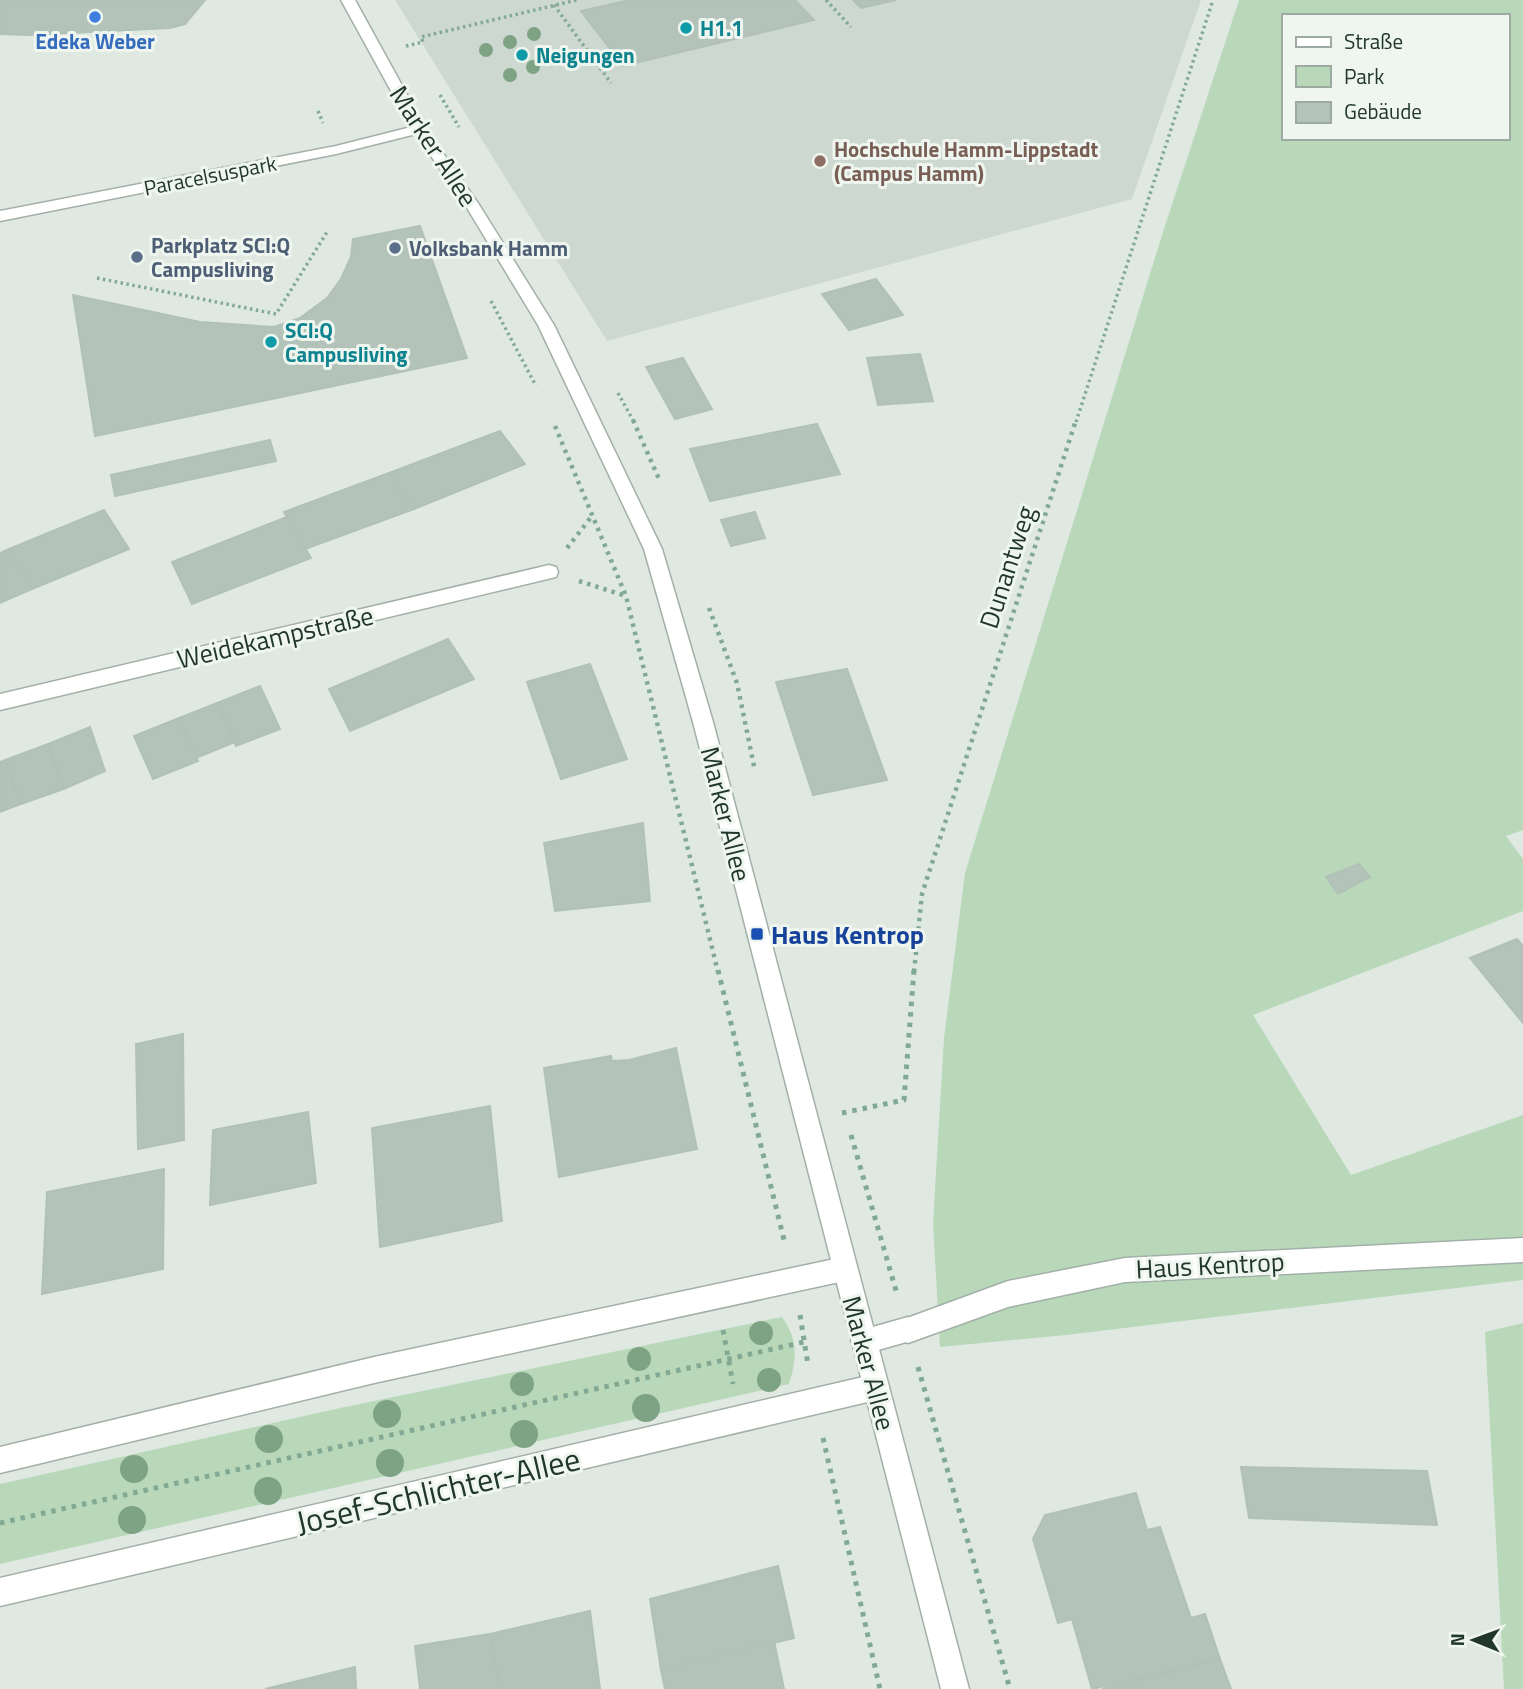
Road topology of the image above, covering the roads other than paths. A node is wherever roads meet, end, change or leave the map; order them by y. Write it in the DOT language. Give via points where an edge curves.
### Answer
graph roads {
  1 [pos="348,0"];
  2 [pos="419,129"];
  3 [pos="0,216"];
  4 [pos="549,572"];
  5 [pos="0,702"];
  6 [pos="1523,1250"];
  7 [pos="844,1269"];
  8 [pos="864,1341"];
  9 [pos="876,1387"];
  10 [pos="0,1460"];
  11 [pos="0,1592"];
  12 [pos="955,1689"];
  1 -- 2 [label="street, Marker Allee"];
  2 -- 3 [label="street, Paracelsuspark" via="336,150"];
  2 -- 7 [label="street, Marker Allee" via="471,202 546,325 653,549 703,722"];
  4 -- 5 [label="street, Weidekampstraße"];
  6 -- 8 [label="street, Haus Kentrop" via="1125,1270 1008,1294"];
  7 -- 8 [label="street, Marker Allee"];
  7 -- 10 [label="street" via="374,1370"];
  8 -- 9 [label="street, Marker Allee"];
  9 -- 11 [label="street, Josef-Schlichter-Allee"];
  9 -- 12 [label="street, Marker Allee"];
}
